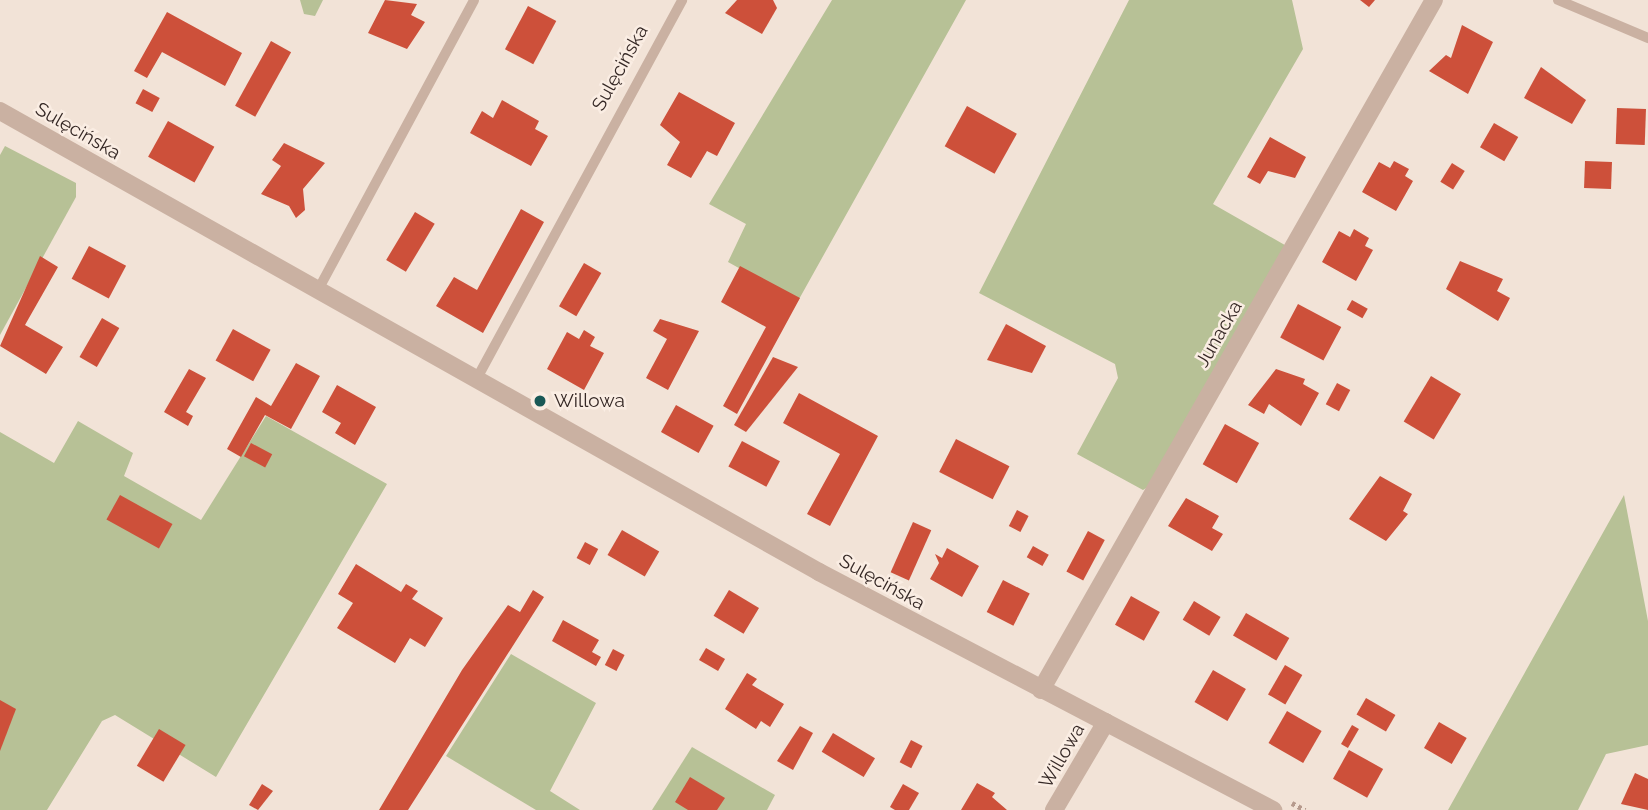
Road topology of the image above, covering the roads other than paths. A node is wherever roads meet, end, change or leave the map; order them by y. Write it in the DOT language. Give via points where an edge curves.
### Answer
graph roads {
  1 [pos="474,0"];
  2 [pos="682,0"];
  3 [pos="1434,0"];
  4 [pos="1558,0"];
  5 [pos="1648,38"];
  6 [pos="0,111"];
  7 [pos="318,290"];
  8 [pos="477,380"];
  9 [pos="1041,690"];
  10 [pos="1106,722"];
  11 [pos="1054,810"];
  12 [pos="1273,810"];
  1 -- 7 [label="lane"];
  2 -- 8 [label="lane, Sulęcińska"];
  3 -- 9 [label="street, Junacka"];
  4 -- 5 [label="lane"];
  6 -- 7 [label="street, Sulęcińska"];
  7 -- 8 [label="street, Sulęcińska"];
  8 -- 9 [label="street, Sulęcińska"];
  9 -- 10 [label="street, Sulęcińska"];
  10 -- 11 [label="street, Willowa"];
  10 -- 12 [label="street, Sulęcińska"];
}
